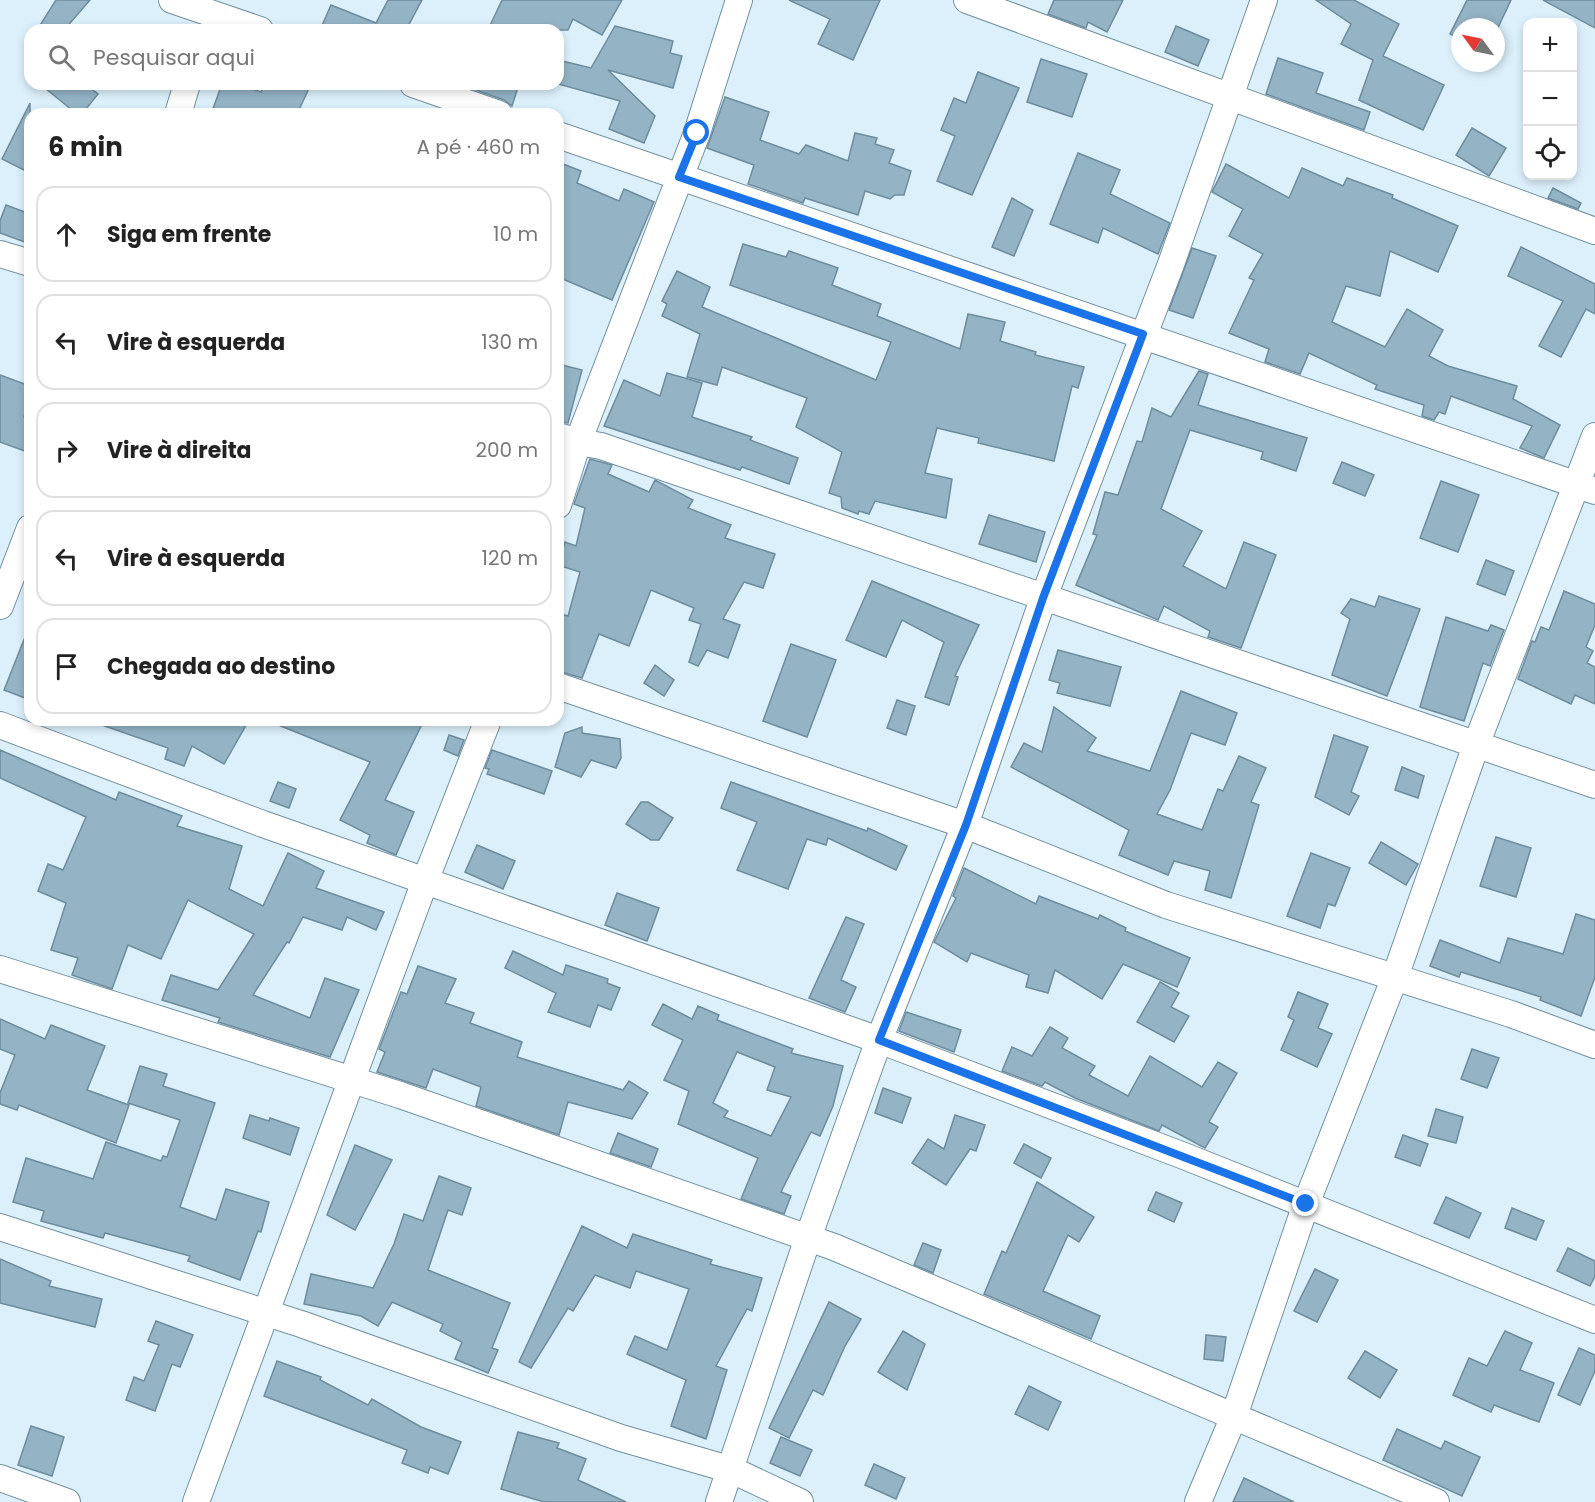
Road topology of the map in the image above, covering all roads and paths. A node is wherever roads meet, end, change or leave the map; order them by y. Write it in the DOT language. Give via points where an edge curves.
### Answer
graph roads {
  1 [pos="172,0"];
  2 [pos="739,0"];
  3 [pos="967,0"];
  4 [pos="1264,0"];
  5 [pos="210,14"];
  6 [pos="241,24"];
  7 [pos="186,90"];
  8 [pos="430,90"];
  9 [pos="1229,98"];
  10 [pos="180,108"];
  11 [pos="482,108"];
  12 [pos="564,137"];
  13 [pos="679,177"];
  14 [pos="1595,231"];
  15 [pos="0,254"];
  16 [pos="24,261"];
  17 [pos="1143,334"];
  18 [pos="1595,436"];
  19 [pos="568,439"];
  20 [pos="564,465"];
  21 [pos="1586,488"];
  22 [pos="24,544"];
  23 [pos="1043,598"];
  24 [pos="0,606"];
  25 [pos="564,688"];
  26 [pos="0,725"];
  27 [pos="486,726"];
  28 [pos="1476,745"];
  29 [pos="1595,785"];
  30 [pos="966,825"];
  31 [pos="425,881"];
  32 [pos="0,969"];
  33 [pos="1395,978"];
  34 [pos="879,1040"];
  35 [pos="1595,1045"];
  36 [pos="353,1081"];
  37 [pos="1306,1204"];
  38 [pos="0,1227"];
  39 [pos="808,1238"];
  40 [pos="268,1313"];
  41 [pos="1595,1320"];
  42 [pos="1234,1416"];
  43 [pos="732,1470"];
  44 [pos="0,1478"];
  45 [pos="67,1502"];
  46 [pos="196,1502"];
  47 [pos="719,1502"];
  48 [pos="800,1502"];
  49 [pos="1198,1502"];
  50 [pos="1436,1502"];
  1 -- 5 [label="street"];
  2 -- 13 [label="street"];
  3 -- 9 [label="street"];
  4 -- 9 [label="street"];
  5 -- 6 [label="street"];
  7 -- 10 [label="street"];
  8 -- 11 [label="street"];
  9 -- 14 [label="street"];
  9 -- 17 [label="street"];
  12 -- 13 [label="street"];
  13 -- 17 [label="street"];
  13 -- 19 [label="street"];
  15 -- 16 [label="street"];
  17 -- 21 [label="street"];
  17 -- 23 [label="street"];
  18 -- 21 [label="street"];
  19 -- 20 [label="street"];
  19 -- 23 [label="street" via="601,446"];
  21 -- 28 [label="street"];
  22 -- 24 [label="street"];
  23 -- 28 [label="street"];
  23 -- 30 [label="street"];
  25 -- 30 [label="street"];
  26 -- 31 [label="street"];
  27 -- 31 [label="street"];
  28 -- 29 [label="street"];
  28 -- 33 [label="street"];
  30 -- 33 [label="street" via="1166,905"];
  30 -- 34 [label="street"];
  31 -- 34 [label="street"];
  31 -- 36 [label="street"];
  32 -- 36 [label="street"];
  33 -- 35 [label="street"];
  33 -- 37 [label="street"];
  34 -- 37 [label="street"];
  34 -- 39 [label="street"];
  36 -- 39 [label="street"];
  36 -- 40 [label="street"];
  37 -- 41 [label="street"];
  37 -- 42 [label="street"];
  38 -- 40 [label="street"];
  39 -- 42 [label="street"];
  39 -- 43 [label="street"];
  40 -- 43 [label="street" via="621,1438"];
  40 -- 46 [label="street"];
  42 -- 49 [label="street"];
  42 -- 50 [label="street"];
  43 -- 47 [label="street"];
  43 -- 48 [label="street"];
  44 -- 45 [label="street"];
}
